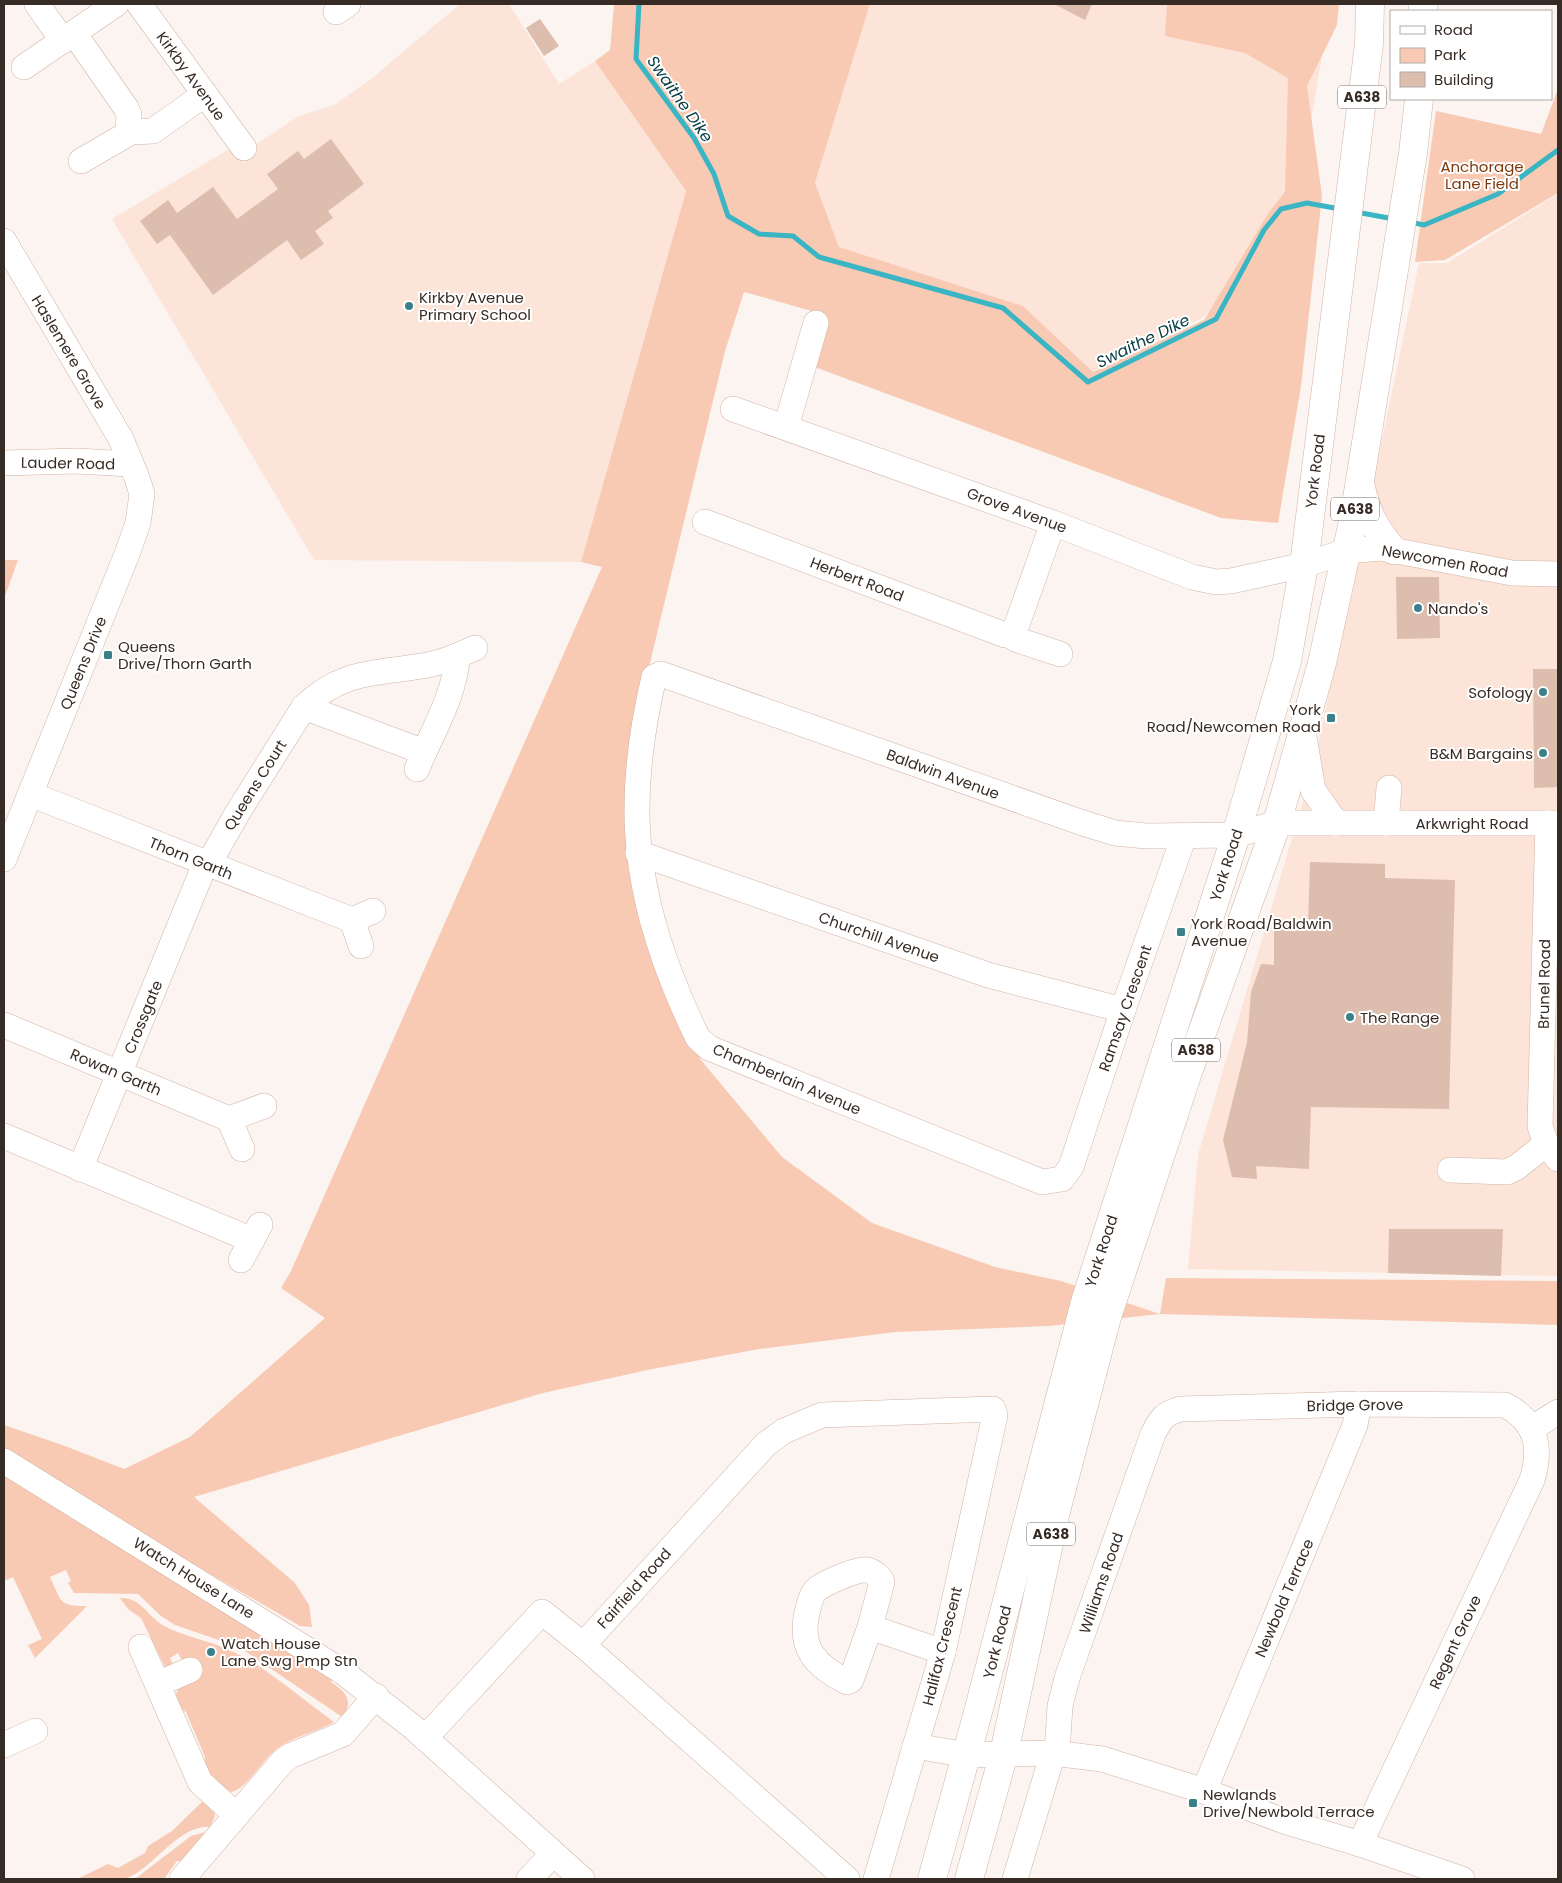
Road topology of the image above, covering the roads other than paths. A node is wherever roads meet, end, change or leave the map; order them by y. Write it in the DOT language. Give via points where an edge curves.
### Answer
graph roads {
  1 [pos="37,4"];
  2 [pos="127,4"];
  3 [pos="1370,4"];
  4 [pos="69,37"];
  5 [pos="24,67"];
  6 [pos="205,94"];
  7 [pos="1419,100"];
  8 [pos="128,134"];
  9 [pos="244,148"];
  10 [pos="80,161"];
  11 [pos="4,241"];
  12 [pos="816,323"];
  13 [pos="733,409"];
  14 [pos="786,428"];
  15 [pos="4,463"];
  16 [pos="132,464"];
  17 [pos="1359,481"];
  18 [pos="705,522"];
  19 [pos="1052,523"];
  20 [pos="1394,550"];
  21 [pos="1347,551"];
  22 [pos="1304,565"];
  23 [pos="1558,574"];
  24 [pos="1011,635"];
  25 [pos="1060,654"];
  26 [pos="656,674"];
  27 [pos="304,707"];
  28 [pos="1303,731"];
  29 [pos="1389,788"];
  30 [pos="30,794"];
  31 [pos="1277,823"];
  32 [pos="1336,823"];
  33 [pos="1386,823"];
  34 [pos="1553,823"];
  35 [pos="1236,835"];
  36 [pos="1184,836"];
  37 [pos="638,853"];
  38 [pos="4,859"];
  39 [pos="206,864"];
  40 [pos="361,946"];
  41 [pos="1123,1010"];
  42 [pos="4,1025"];
  43 [pos="120,1074"];
  44 [pos="264,1106"];
  45 [pos="229,1119"];
  46 [pos="4,1136"];
  47 [pos="242,1149"];
  48 [pos="1552,1151"];
  49 [pos="80,1169"];
  50 [pos="1450,1170"];
  51 [pos="1062,1179"];
  52 [pos="251,1242"];
  53 [pos="1105,1279"];
  54 [pos="1359,1404"];
  55 [pos="993,1409"];
  56 [pos="1558,1412"];
  57 [pos="1162,1417"];
  58 [pos="1533,1433"];
  59 [pos="4,1461"];
  60 [pos="870,1628"];
  61 [pos="582,1645"];
  62 [pos="141,1646"];
  63 [pos="943,1652"];
  64 [pos="190,1670"];
  65 [pos="158,1684"];
  66 [pos="376,1696"];
  67 [pos="35,1730"];
  68 [pos="6,1737"];
  69 [pos="425,1738"];
  70 [pos="915,1746"];
  71 [pos="1004,1753"];
  72 [pos="1055,1753"];
  73 [pos="967,1755"];
  74 [pos="1204,1791"];
  75 [pos="236,1814"];
  76 [pos="1360,1844"];
  77 [pos="553,1854"];
  78 [pos="182,1879"];
  79 [pos="529,1879"];
  80 [pos="582,1879"];
  81 [pos="847,1879"];
  82 [pos="876,1879"];
  83 [pos="932,1879"];
  84 [pos="969,1879"];
  85 [pos="1015,1879"];
  86 [pos="1462,1879"];
  1 -- 4 [label="street"];
  2 -- 4 [label="street"];
  2 -- 6 [label="street, Kirkby Avenue"];
  3 -- 22 [label="highway, York Road / A638" via="1369,44"];
  4 -- 5 [label="street"];
  4 -- 8 [label="street" via="126,108"];
  6 -- 8 [label="street" via="153,131"];
  6 -- 9 [label="street, Kirkby Avenue"];
  7 -- 17 [label="highway, York Road / A638"];
  8 -- 10 [label="street"];
  11 -- 16 [label="street, Haslemere Grove" via="121,439"];
  12 -- 14 [label="street"];
  13 -- 14 [label="street, Grove Avenue"];
  14 -- 19 [label="street, Grove Avenue"];
  15 -- 16 [label="street, Lauder Road" via="76,461"];
  16 -- 30 [label="street, Queens Drive" via="142,494 138,523"];
  17 -- 20 [label="highway" via="1371,520"];
  17 -- 21 [label="highway, York Road / A638"];
  18 -- 24 [label="street, Herbert Road"];
  19 -- 22 [label="street, Grove Avenue" via="1216,582"];
  19 -- 24 [label="street"];
  20 -- 21 [label="street, Newcomen Road"];
  20 -- 23 [label="street, Newcomen Road" via="1512,574"];
  21 -- 22 [label="street, Newcomen Road"];
  21 -- 28 [label="highway, York Road / A638"];
  22 -- 35 [label="highway, York Road / A638" via="1287,661"];
  24 -- 25 [label="street, Herbert Road"];
  26 -- 36 [label="street, Baldwin Avenue" via="1080,822 1123,834"];
  26 -- 37 [label="street, Chamberlain Avenue" via="642,733 636,780"];
  27 -- 27 [label="street, Queens Court" via="335,683 362,674 433,664 466,652 420,760"];
  27 -- 39 [label="street, Queens Court"];
  28 -- 31 [label="highway, York Road / A638"];
  28 -- 32 [label="street" via="1313,790"];
  29 -- 33 [label="street"];
  30 -- 38 [label="street, Queens Drive"];
  30 -- 39 [label="street, Thorn Garth"];
  31 -- 32 [label="street, Arkwright Road"];
  31 -- 35 [label="street, Arkwright Road"];
  31 -- 53 [label="highway, York Road / A638" via="1188,1072"];
  32 -- 33 [label="street, Arkwright Road"];
  33 -- 34 [label="street, Arkwright Road"];
  34 -- 48 [label="street, Brunel Road" via="1540,1126"];
  35 -- 36 [label="street, Baldwin Avenue"];
  35 -- 53 [label="highway, York Road / A638"];
  36 -- 41 [label="street, Ramsay Crescent"];
  37 -- 41 [label="street, Churchill Avenue" via="988,975"];
  37 -- 51 [label="street, Chamberlain Avenue" via="656,939 690,1025 709,1048 1014,1172 1042,1182"];
  39 -- 40 [label="street, Thorn Garth" via="363,916"];
  39 -- 43 [label="street, Crossgate"];
  41 -- 51 [label="street, Ramsay Crescent" via="1071,1167"];
  42 -- 43 [label="street, Rowan Garth"];
  43 -- 45 [label="street, Rowan Garth"];
  43 -- 49 [label="street, Crossgate"];
  44 -- 45 [label="street"];
  45 -- 47 [label="street"];
  46 -- 49 [label="street"];
  48 -- 50 [label="street, Brunel Road" via="1507,1172"];
  49 -- 52 [label="street"];
  53 -- 71 [label="highway, York Road / A638" via="1108,1317 1056,1511"];
  53 -- 73 [label="highway, York Road / A638" via="1080,1319"];
  54 -- 57 [label="street, Bridge Grove" via="1181,1409"];
  54 -- 58 [label="street, Bridge Grove" via="1505,1405 1516,1411"];
  54 -- 74 [label="street, Newbold Terrace" via="1355,1426"];
  55 -- 61 [label="street, Fairfield Road" via="822,1415 784,1431 766,1444"];
  55 -- 63 [label="street, Halifax Crescent" via="995,1415"];
  56 -- 58 [label="street"];
  57 -- 72 [label="street, Williams Road" via="1153,1434 1067,1678"];
  58 -- 76 [label="street, Regent Grove" via="1538,1450 1532,1480"];
  59 -- 66 [label="street, Watch House Lane" via="343,1672"];
  60 -- 63 [label="street"];
  61 -- 69 [label="street" via="542,1612"];
  61 -- 81 [label="street"];
  62 -- 65 [label="street"];
  63 -- 70 [label="street, Halifax Crescent"];
  64 -- 65 [label="street"];
  65 -- 75 [label="street" via="200,1782"];
  66 -- 69 [label="street, Watch House Lane"];
  66 -- 75 [label="street" via="342,1734 283,1761"];
  67 -- 68 [label="street"];
  69 -- 77 [label="street, Watch House Lane"];
  70 -- 73 [label="street"];
  70 -- 82 [label="street, Halifax Crescent"];
  71 -- 72 [label="street"];
  71 -- 73 [label="street"];
  71 -- 84 [label="highway, York Road / A638"];
  72 -- 74 [label="street" via="1102,1759"];
  72 -- 85 [label="street, Williams Road"];
  73 -- 83 [label="highway, York Road / A638"];
  74 -- 76 [label="street" via="1284,1821"];
  75 -- 78 [label="street"];
  76 -- 86 [label="street"];
  77 -- 79 [label="street"];
  77 -- 80 [label="street, Watch House Lane"];
}
